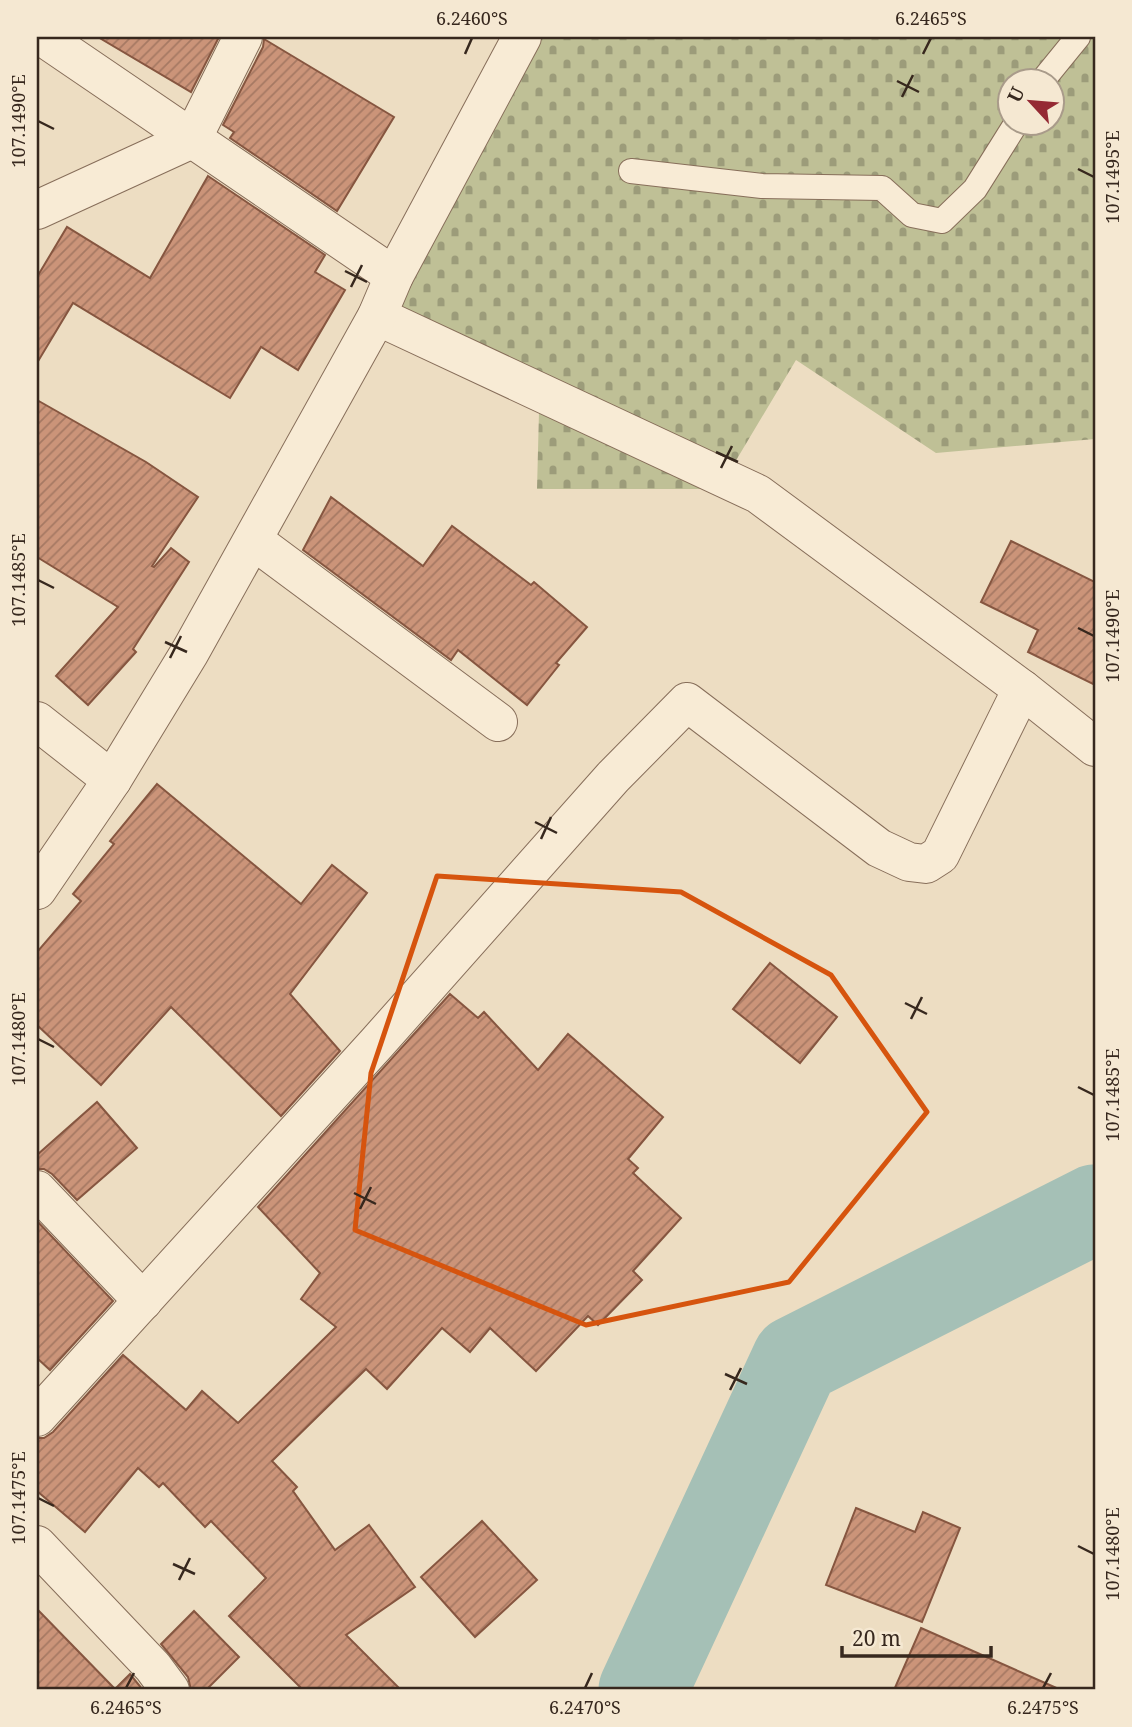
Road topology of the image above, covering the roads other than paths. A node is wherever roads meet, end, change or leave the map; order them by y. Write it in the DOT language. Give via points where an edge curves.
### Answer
graph roads {
  1 [pos="43,37"];
  2 [pos="243,37"];
  3 [pos="522,37"];
  4 [pos="1078,37"];
  5 [pos="1054,66"];
  6 [pos="1008,136"];
  7 [pos="192,139"];
  8 [pos="631,171"];
  9 [pos="37,210"];
  10 [pos="394,276"];
  11 [pos="377,316"];
  12 [pos="253,540"];
  13 [pos="1022,689"];
  14 [pos="37,722"];
  15 [pos="498,722"];
  16 [pos="1095,747"];
  17 [pos="112,780"];
  18 [pos="37,890"];
  19 [pos="37,1190"];
  20 [pos="143,1301"];
  21 [pos="37,1417"];
  22 [pos="37,1545"];
  23 [pos="170,1690"];
  1 -- 7 [label="street"];
  2 -- 7 [label="street"];
  3 -- 10 [label="street"];
  4 -- 5 [label="lane"];
  6 -- 8 [label="lane" via="975,189 942,221 912,215 882,188 762,186"];
  7 -- 9 [label="street"];
  7 -- 10 [label="street"];
  10 -- 11 [label="street"];
  11 -- 12 [label="street"];
  11 -- 13 [label="street" via="758,494"];
  12 -- 15 [label="street"];
  12 -- 17 [label="street"];
  13 -- 16 [label="street"];
  13 -- 20 [label="street" via="940,855 926,864 909,862 879,848 687,702 613,777"];
  14 -- 17 [label="street"];
  17 -- 18 [label="street"];
  19 -- 20 [label="street"];
  20 -- 21 [label="street"];
  22 -- 23 [label="street"];
}
